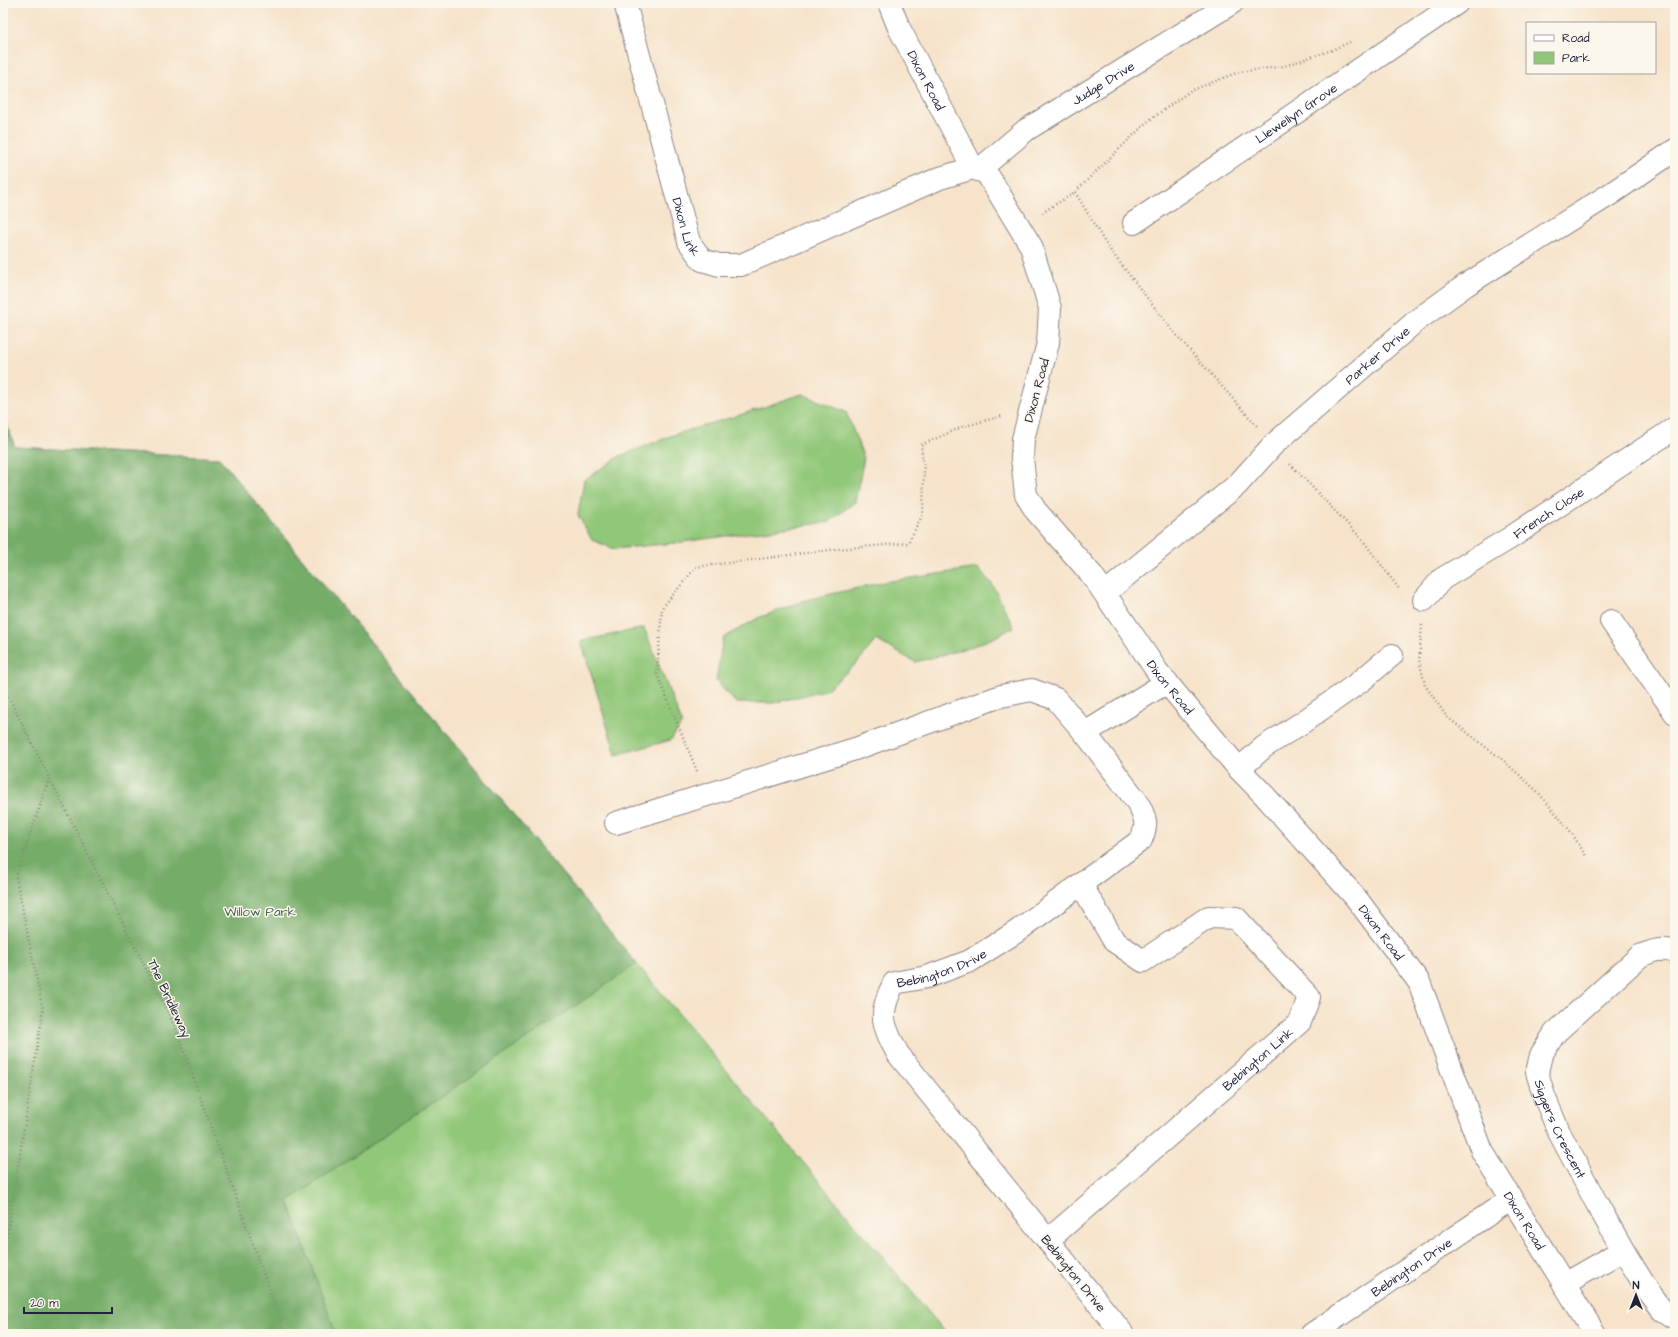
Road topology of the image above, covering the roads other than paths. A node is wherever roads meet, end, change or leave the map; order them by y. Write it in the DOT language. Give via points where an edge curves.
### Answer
graph roads {
  1 [pos="625,3"];
  2 [pos="889,3"];
  3 [pos="1232,3"];
  4 [pos="1458,3"];
  5 [pos="1675,150"];
  6 [pos="976,169"];
  7 [pos="1134,223"];
  8 [pos="1675,428"];
  9 [pos="1105,593"];
  10 [pos="1424,600"];
  11 [pos="1611,621"];
  12 [pos="1392,655"];
  13 [pos="1167,682"];
  14 [pos="1675,713"];
  15 [pos="1085,733"];
  16 [pos="1239,769"];
  17 [pos="616,824"];
  18 [pos="1080,884"];
  19 [pos="1675,952"];
  20 [pos="1511,1199"];
  21 [pos="1048,1240"];
  22 [pos="1623,1250"];
  23 [pos="1564,1284"];
  24 [pos="1675,1318"];
  25 [pos="1123,1334"];
  26 [pos="1312,1334"];
  27 [pos="1595,1334"];
  1 -- 6 [label="street, Dixon Link" via="689,242 702,260 719,265 741,265 940,178"];
  2 -- 6 [label="street, Dixon Road" via="899,28"];
  3 -- 6 [label="street, Judge Drive" via="1026,130"];
  4 -- 7 [label="street, Llewellyn Grove"];
  5 -- 9 [label="street, Parker Drive" via="1612,193 1473,280 1416,321 1273,445 1237,485"];
  6 -- 9 [label="street, Dixon Road" via="986,173 1031,246 1050,308 1048,343 1023,439 1022,458 1026,495 1036,511 1092,574"];
  8 -- 10 [label="street, French Close" via="1510,538 1442,579"];
  9 -- 13 [label="street, Dixon Road"];
  11 -- 14 [label="street"];
  12 -- 16 [label="street" via="1361,681 1264,747"];
  13 -- 15 [label="street"];
  13 -- 16 [label="street, Dixon Road"];
  15 -- 17 [label="street, Bebington Drive" via="1056,699 1032,690 1001,696 856,749"];
  15 -- 18 [label="street, Bebington Drive" via="1138,804 1146,827 1141,840"];
  16 -- 20 [label="street, Dixon Road" via="1356,898 1419,982 1482,1151"];
  18 -- 21 [label="street, Bebington Drive" via="1016,932 970,961 927,977 894,983 882,1012 885,1031 898,1054"];
  18 -- 21 [label="street, Bebington Link" via="1114,941 1143,961 1209,917 1236,918 1309,997 1300,1022"];
  19 -- 22 [label="street, Siggers Crescent" via="1668,949 1655,950 1640,956 1555,1033 1541,1055 1537,1072 1559,1132"];
  20 -- 23 [label="street, Dixon Road"];
  20 -- 26 [label="street, Bebington Drive"];
  21 -- 25 [label="street, Bebington Drive"];
  22 -- 23 [label="street"];
  22 -- 24 [label="street, Siggers Crescent" via="1662,1309"];
  23 -- 27 [label="street, Dixon Road"];
}
